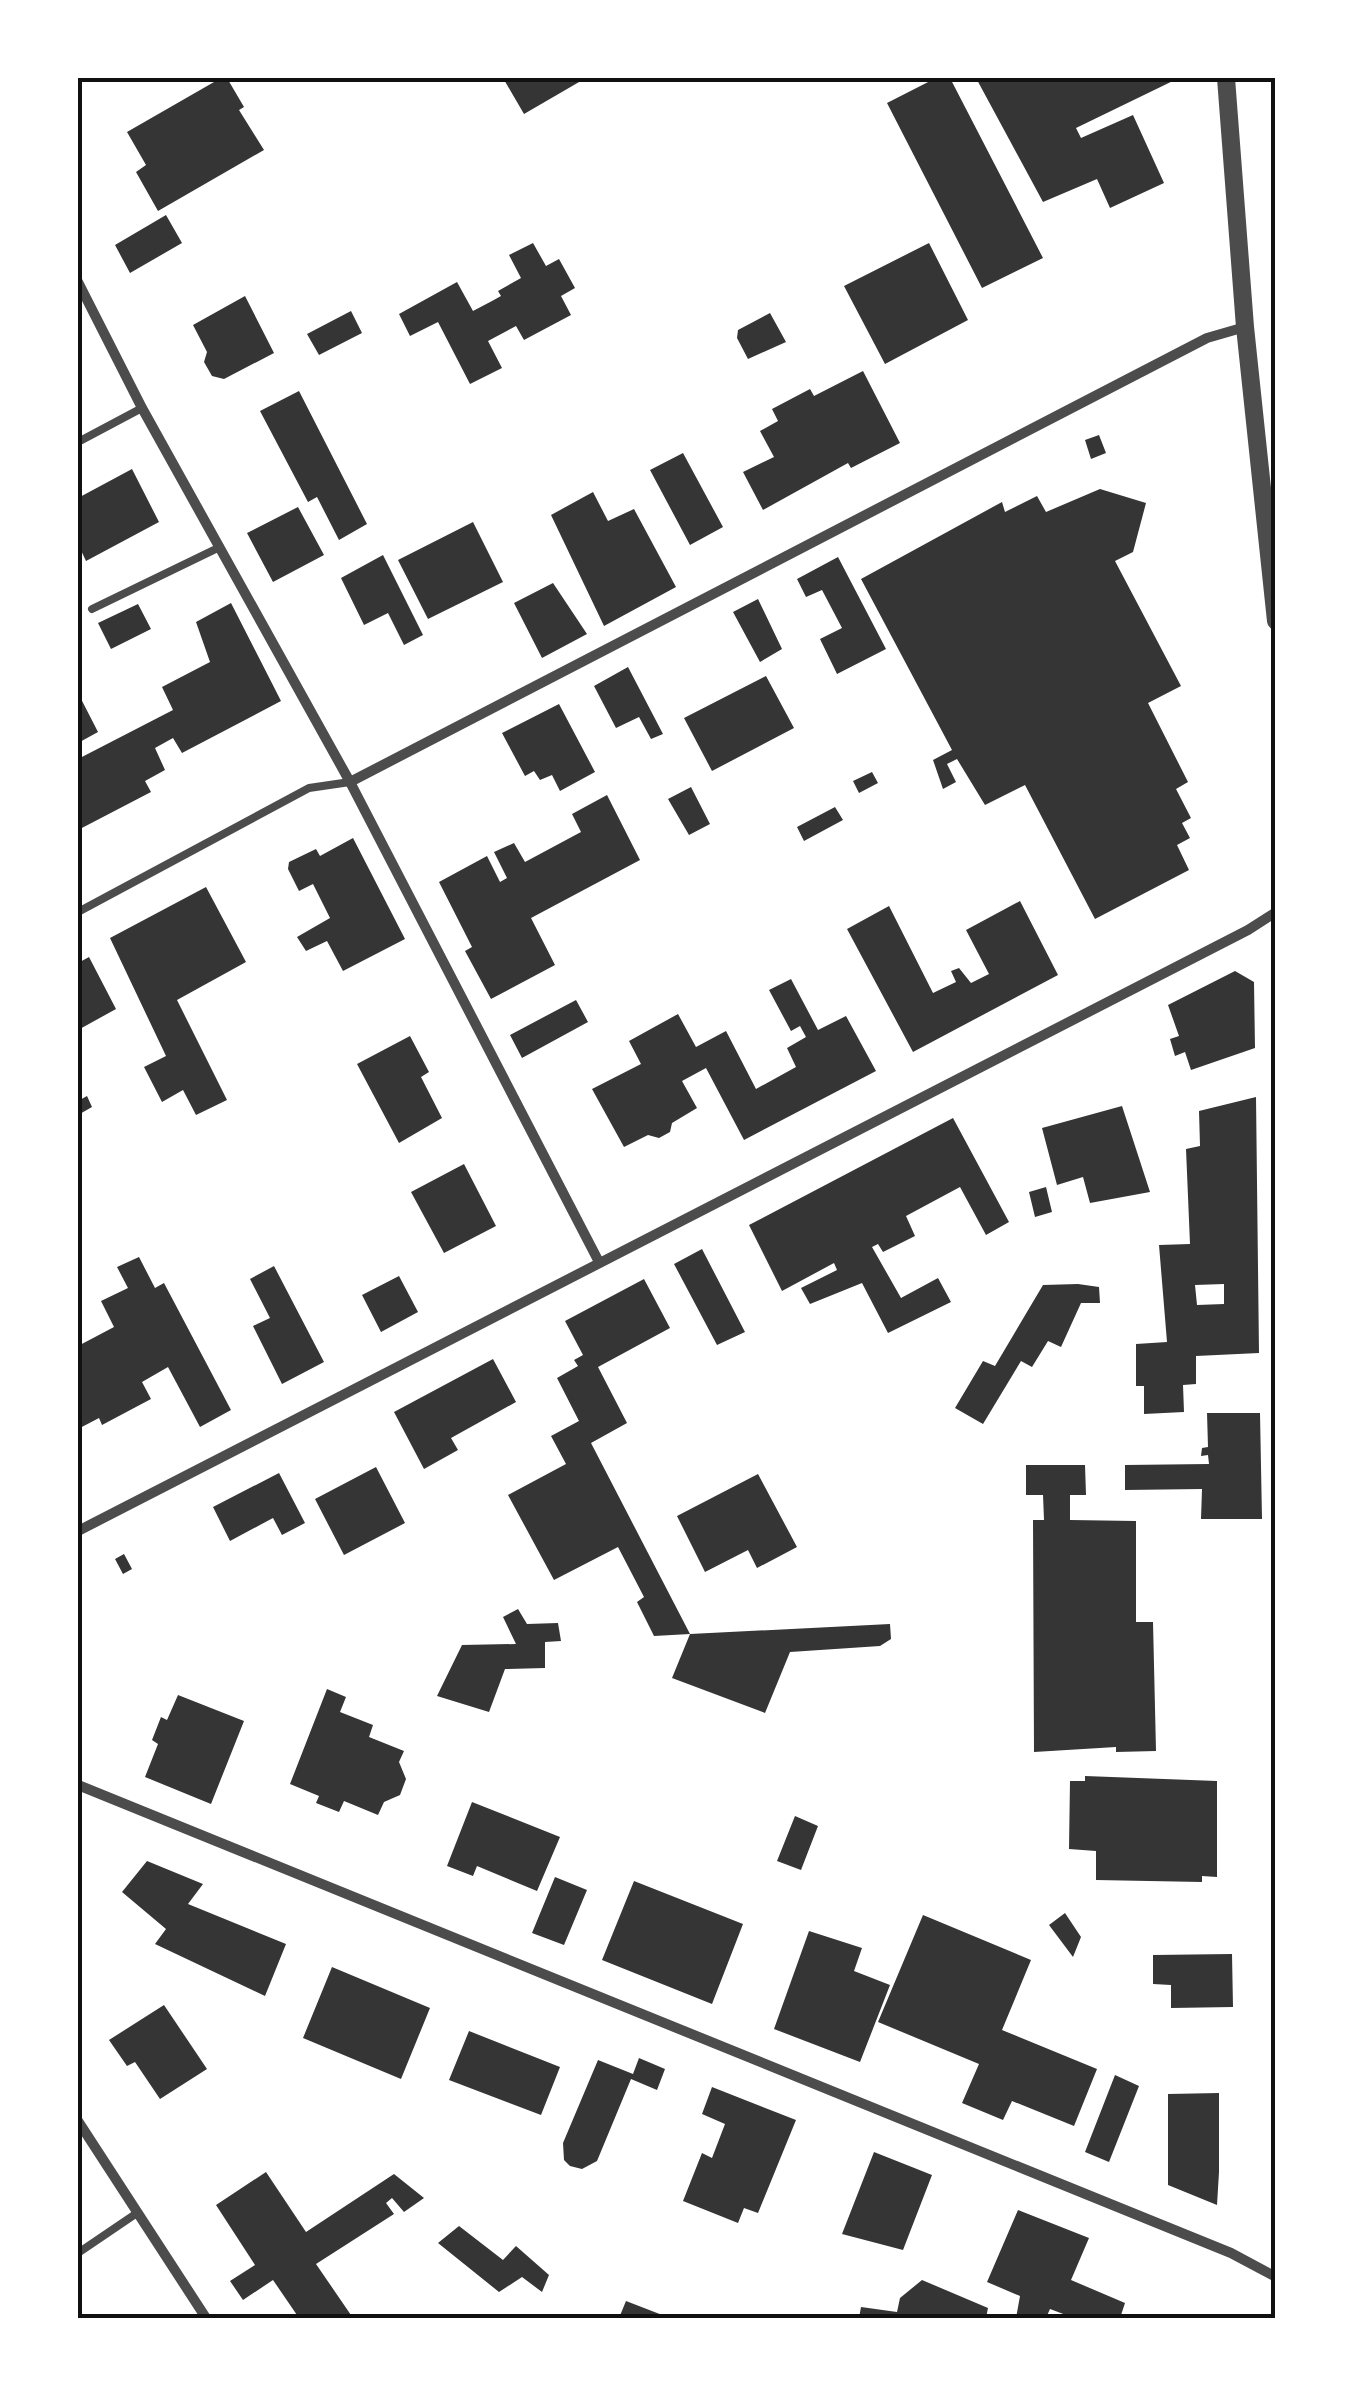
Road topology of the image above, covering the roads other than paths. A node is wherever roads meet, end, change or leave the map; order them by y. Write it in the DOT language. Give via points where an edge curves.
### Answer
graph roads {
  1 [pos="1226,78"];
  2 [pos="78,282"];
  3 [pos="1245,328"];
  4 [pos="142,408"];
  5 [pos="78,442"];
  6 [pos="220,547"];
  7 [pos="92,609"];
  8 [pos="1276,622"];
  9 [pos="350,782"];
  10 [pos="78,912"];
  11 [pos="1276,912"];
  12 [pos="599,1262"];
  13 [pos="78,1531"];
  14 [pos="78,1786"];
  15 [pos="78,2122"];
  16 [pos="137,2213"];
  17 [pos="78,2252"];
  18 [pos="1276,2277"];
  19 [pos="206,2318"];
  1 -- 3 [label="street"];
  2 -- 4 [label="street"];
  3 -- 8 [label="street"];
  3 -- 9 [label="street" via="1207,338"];
  4 -- 5 [label="lane"];
  4 -- 6 [label="street"];
  6 -- 7 [label="lane"];
  6 -- 9 [label="street"];
  9 -- 10 [label="lane" via="309,788"];
  9 -- 12 [label="street"];
  11 -- 12 [label="street"];
  12 -- 13 [label="street"];
  14 -- 18 [label="street" via="1230,2252"];
  15 -- 16 [label="street"];
  16 -- 17 [label="lane"];
  16 -- 19 [label="street"];
}
